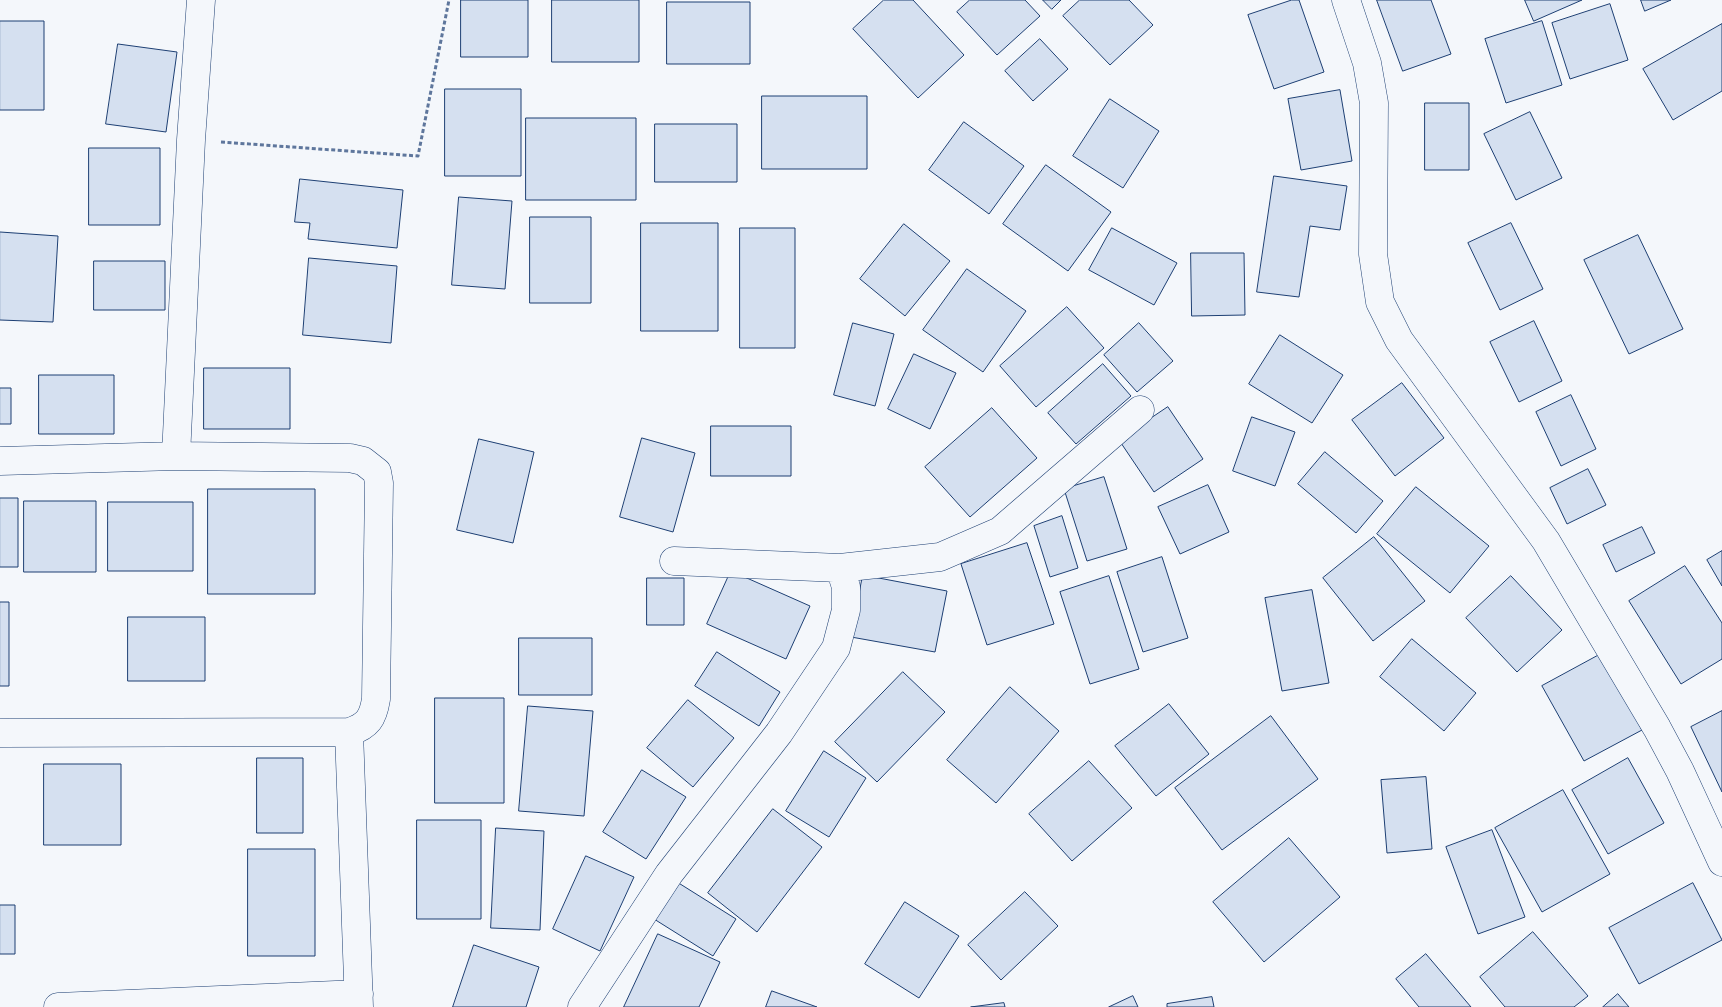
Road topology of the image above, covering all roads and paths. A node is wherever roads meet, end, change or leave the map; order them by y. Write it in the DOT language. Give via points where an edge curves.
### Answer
graph roads {
  1 [pos="201,0"];
  2 [pos="449,0"];
  3 [pos="1346,0"];
  4 [pos="191,140"];
  5 [pos="1140,410"];
  6 [pos="176,456"];
  7 [pos="0,461"];
  8 [pos="674,561"];
  9 [pos="840,568"];
  10 [pos="349,732"];
  11 [pos="0,733"];
  12 [pos="1722,862"];
  13 [pos="359,1000"];
  14 [pos="58,1007"];
  15 [pos="582,1007"];
  1 -- 4 [label="street"];
  2 -- 4 [label="path" via="418,156"];
  3 -- 12 [label="street" via="1367,63 1374,103 1373,254 1380,302 1399,340 1546,542 1657,728"];
  4 -- 6 [label="street"];
  5 -- 9 [label="street" via="1000,531 940,557"];
  6 -- 7 [label="street"];
  6 -- 10 [label="street" via="350,458 377,472 376,699 370,720 363,728"];
  8 -- 9 [label="street"];
  9 -- 15 [label="street" via="846,588 846,610 836,648 779,733 669,874"];
  10 -- 11 [label="street"];
  10 -- 13 [label="street"];
  13 -- 14 [label="street"];
}
